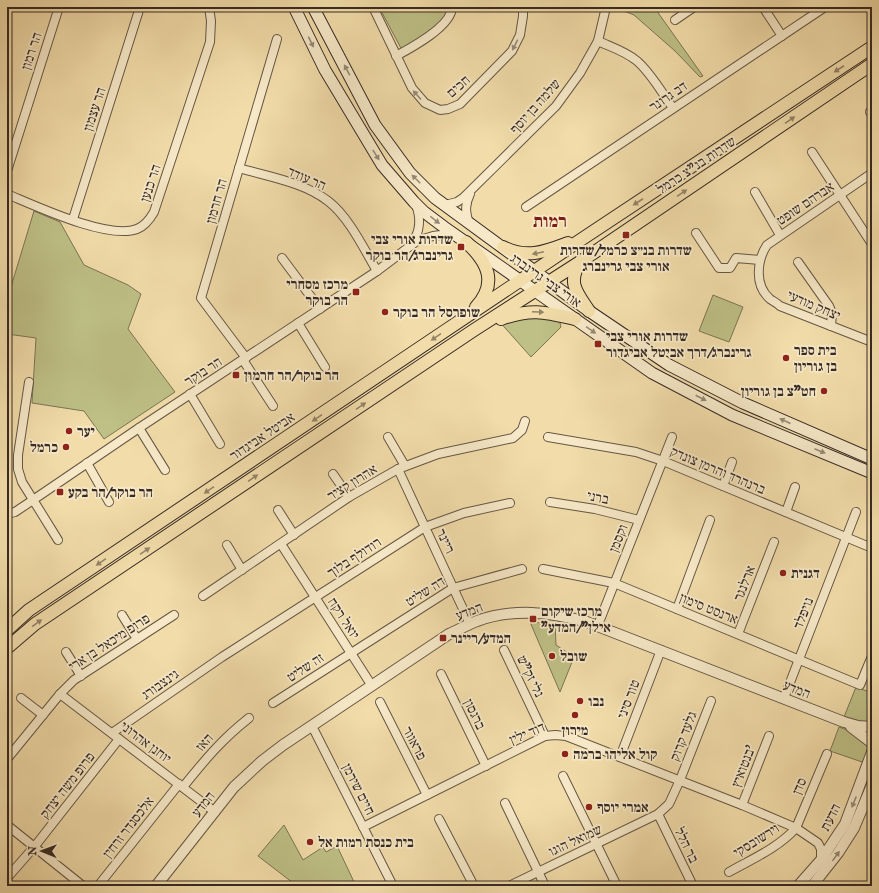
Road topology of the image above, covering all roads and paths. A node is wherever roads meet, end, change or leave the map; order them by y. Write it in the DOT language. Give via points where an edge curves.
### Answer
graph roads {
  1 [pos="59,7"];
  2 [pos="140,7"];
  3 [pos="209,7"];
  4 [pos="294,7"];
  5 [pos="313,7"];
  6 [pos="373,7"];
  7 [pos="452,7"];
  8 [pos="523,7"];
  9 [pos="606,7"];
  10 [pos="694,7"];
  11 [pos="763,7"];
  12 [pos="825,7"];
  13 [pos="675,20"];
  14 [pos="782,36"];
  15 [pos="277,39"];
  16 [pos="598,41"];
  17 [pos="872,47"];
  18 [pos="396,56"];
  19 [pos="872,64"];
  20 [pos="673,108"];
  21 [pos="812,152"];
  22 [pos="239,168"];
  23 [pos="7,171"];
  24 [pos="872,173"];
  25 [pos="474,188"];
  26 [pos="755,192"];
  27 [pos="7,194"];
  28 [pos="840,195"];
  29 [pos="414,202"];
  30 [pos="445,206"];
  31 [pos="526,207"];
  32 [pos="73,220"];
  33 [pos="469,223"];
  34 [pos="696,233"];
  35 [pos="588,235"];
  36 [pos="780,235"];
  37 [pos="462,239"];
  38 [pos="872,244"];
  39 [pos="410,246"];
  40 [pos="503,247"];
  41 [pos="282,258"];
  42 [pos="760,260"];
  43 [pos="580,262"];
  44 [pos="798,262"];
  45 [pos="377,271"];
  46 [pos="535,271"];
  47 [pos="759,276"];
  48 [pos="521,280"];
  49 [pos="550,282"];
  50 [pos="536,291"];
  51 [pos="320,309"];
  52 [pos="589,311"];
  53 [pos="469,316"];
  54 [pos="575,319"];
  55 [pos="298,323"];
  56 [pos="831,326"];
  57 [pos="474,330"];
  58 [pos="872,342"];
  59 [pos="245,359"];
  60 [pos="325,367"];
  61 [pos="29,382"];
  62 [pos="190,394"];
  63 [pos="273,406"];
  64 [pos="525,421"];
  65 [pos="139,428"];
  66 [pos="388,437"];
  67 [pos="548,437"];
  68 [pos="672,437"];
  69 [pos="220,444"];
  70 [pos="872,459"];
  71 [pos="664,461"];
  72 [pos="732,462"];
  73 [pos="87,463"];
  74 [pos="402,467"];
  75 [pos="165,470"];
  76 [pos="872,473"];
  77 [pos="333,474"];
  78 [pos="724,486"];
  79 [pos="795,487"];
  80 [pos="349,497"];
  81 [pos="33,500"];
  82 [pos="109,502"];
  83 [pos="550,502"];
  84 [pos="510,503"];
  85 [pos="278,510"];
  86 [pos="786,512"];
  87 [pos="856,512"];
  88 [pos="7,514"];
  89 [pos="639,520"];
  90 [pos="710,520"];
  91 [pos="425,527"];
  92 [pos="294,535"];
  93 [pos="846,537"];
  94 [pos="58,540"];
  95 [pos="774,542"];
  96 [pos="280,544"];
  97 [pos="227,545"];
  98 [pos="872,548"];
  99 [pos="522,569"];
  100 [pos="543,569"];
  101 [pos="242,570"];
  102 [pos="614,583"];
  103 [pos="453,588"];
  104 [pos="203,596"];
  105 [pos="315,598"];
  106 [pos="677,609"];
  107 [pos="122,615"];
  108 [pos="174,615"];
  109 [pos="470,624"];
  110 [pos="598,625"];
  111 [pos="7,630"];
  112 [pos="738,634"];
  113 [pos="137,639"];
  114 [pos="7,648"];
  115 [pos="504,650"];
  116 [pos="661,650"];
  117 [pos="66,652"];
  118 [pos="351,653"];
  119 [pos="872,656"];
  120 [pos="222,657"];
  121 [pos="799,659"];
  122 [pos="441,674"];
  123 [pos="81,676"];
  124 [pos="372,686"];
  125 [pos="60,694"];
  126 [pos="21,698"];
  127 [pos="784,698"];
  128 [pos="711,701"];
  129 [pos="273,702"];
  130 [pos="380,702"];
  131 [pos="43,715"];
  132 [pos="249,718"];
  133 [pos="844,722"];
  134 [pos="312,726"];
  135 [pos="872,727"];
  136 [pos="112,733"];
  137 [pos="872,733"];
  138 [pos="546,736"];
  139 [pos="769,736"];
  140 [pos="119,739"];
  141 [pos="872,743"];
  142 [pos="872,752"];
  143 [pos="827,754"];
  144 [pos="620,757"];
  145 [pos="7,759"];
  146 [pos="486,766"];
  147 [pos="563,776"];
  148 [pos="680,780"];
  149 [pos="872,785"];
  150 [pos="181,786"];
  151 [pos="427,795"];
  152 [pos="505,804"];
  153 [pos="742,805"];
  154 [pos="215,812"];
  155 [pos="658,814"];
  156 [pos="439,819"];
  157 [pos="7,825"];
  158 [pos="364,827"];
  159 [pos="796,828"];
  160 [pos="835,839"];
  161 [pos="816,841"];
  162 [pos="596,845"];
  163 [pos="35,846"];
  164 [pos="821,860"];
  165 [pos="172,867"];
  166 [pos="538,872"];
  167 [pos="729,872"];
  168 [pos="7,878"];
  169 [pos="83,886"];
  170 [pos="98,886"];
  171 [pos="156,886"];
  172 [pos="160,886"];
  173 [pos="393,886"];
  174 [pos="474,886"];
  175 [pos="510,886"];
  176 [pos="545,886"];
  177 [pos="617,886"];
  178 [pos="693,886"];
  179 [pos="798,886"];
  180 [pos="812,886"];
  1 -- 23 [label="street, הר רמון"];
  2 -- 32 [label="street, הר עצמון"];
  3 -- 32 [label="street, הר כנען" via="210,42 154,212 147,223 124,232 104,230"];
  4 -- 29 [label="main road, אורי צבי גרינברג, one-way" via="325,70 369,145 382,165"];
  30 -- 5 [label="main road, אורי צבי גרינברג, one-way" via="410,174 375,125"];
  6 -- 18 [label="street, חכים"];
  7 -- 18 [label="street" via="447,19 423,41"];
  8 -- 18 [label="street, חכים, one-way" via="520,35 512,51 455,107 440,110 425,103 412,88"];
  9 -- 16 [label="street, שלמה בן יוסף"];
  10 -- 13 [label="street"];
  11 -- 14 [label="street"];
  12 -- 14 [label="street, דב גרונר"];
  14 -- 20 [label="street, דב גרונר"];
  15 -- 22 [label="street, הר חרמון"];
  16 -- 20 [label="street" via="622,51 637,61"];
  16 -- 25 [label="street, שלמה בן יוסף" via="580,74 556,106"];
  17 -- 35 [label="main road, שדרות בנ\"צ כרמל, one-way"];
  43 -- 19 [label="main road, שדרות בנ\"צ כרמל, one-way"];
  20 -- 31 [label="street, דב גרונר"];
  21 -- 28 [label="street"];
  22 -- 45 [label="street, הר עודד" via="297,185 329,202 349,225"];
  22 -- 59 [label="street, הר חרמון" via="201,298"];
  24 -- 28 [label="street, אברהם שופט"];
  25 -- 30 [label="street, שלמה בן יוסף" via="457,202"];
  25 -- 33 [label="street, שלמה בן יוסף" via="466,207"];
  26 -- 36 [label="street"];
  27 -- 32 [label="street, הר כנען"];
  28 -- 36 [label="street, אברהם שופט"];
  28 -- 38 [label="street"];
  29 -- 37 [label="main road, אורי צבי גרינברג, one-way"];
  29 -- 39 [label="street, הר בוקר" via="419,225"];
  30 -- 33 [label="main road, אורי צבי גרינברג"];
  33 -- 40 [label="main road, אורי צבי גרינברג"];
  34 -- 42 [label="street" via="719,268 730,268 736,258"];
  35 -- 40 [label="main road, one-way" via="530,254"];
  35 -- 46 [label="main road, שדרות בנ\"צ כרמל"];
  36 -- 42 [label="street, אברהם שופט" via="767,245"];
  37 -- 39 [label="street, הר בוקר" via="449,235 425,237"];
  37 -- 48 [label="main road, אורי צבי גרינברג"];
  37 -- 53 [label="main road" via="480,255 488,273 488,289"];
  39 -- 45 [label="street, הר בוקר"];
  40 -- 46 [label="main road, אורי צבי גרינברג"];
  41 -- 51 [label="street"];
  42 -- 47 [label="street, אברהם שופט"];
  43 -- 49 [label="main road, שדרות בנ\"צ כרמל"];
  43 -- 52 [label="main road" via="575,270 574,286"];
  44 -- 56 [label="street" via="829,306 832,314"];
  45 -- 51 [label="street, הר בוקר"];
  46 -- 48 [label="main road, אביטל אביגדור"];
  46 -- 49 [label="main road, אורי צבי גרינברג"];
  47 -- 56 [label="street, יצחק מודעי" via="762,288 769,298 780,306"];
  48 -- 50 [label="main road, אורי צבי גרינברג"];
  48 -- 53 [label="main road, אביטל אביגדור"];
  49 -- 50 [label="main road, שדרות בנ\"צ כרמל"];
  49 -- 52 [label="main road, אורי צבי גרינברג"];
  50 -- 54 [label="main road, אורי צבי גרינברג"];
  50 -- 57 [label="main road"];
  51 -- 55 [label="street, הר בוקר"];
  70 -- 52 [label="main road, אורי צבי גרינברג, one-way" via="743,403 669,365"];
  53 -- 111 [label="main road, אביטל אביגדור, one-way" via="29,610"];
  57 -- 54 [label="main road, one-way" via="521,312 546,313"];
  54 -- 76 [label="main road, אורי צבי גרינברג, one-way" via="659,377 732,415"];
  55 -- 59 [label="street, הר בוקר"];
  55 -- 60 [label="street"];
  56 -- 58 [label="street, יצחק מודעי"];
  114 -- 57 [label="main road, one-way" via="35,624"];
  59 -- 62 [label="street, הר בוקר"];
  59 -- 63 [label="street"];
  61 -- 81 [label="street" via="18,469 22,482"];
  62 -- 65 [label="street, הר בוקר"];
  62 -- 69 [label="street"];
  64 -- 74 [label="street, אהרון קציר" via="522,430 513,438 438,454"];
  65 -- 73 [label="street, הר בוקר"];
  65 -- 75 [label="street"];
  66 -- 74 [label="street, ריינר"];
  67 -- 71 [label="street, ברנהרד והרמן צונדק" via="636,452"];
  68 -- 71 [label="street, וקסמן"];
  71 -- 78 [label="street, ברנהרד והרמן צונדק"];
  71 -- 89 [label="street, וקסמן"];
  72 -- 78 [label="street"];
  73 -- 81 [label="street, הר בוקר"];
  73 -- 82 [label="street"];
  74 -- 80 [label="street, אהרון קציר"];
  74 -- 91 [label="street, ריינר"];
  77 -- 80 [label="street"];
  78 -- 86 [label="street, ברנהרד והרמן צונדק"];
  79 -- 86 [label="street"];
  80 -- 92 [label="street, אהרון קציר"];
  81 -- 88 [label="street, הר בוקר" via="15,512"];
  81 -- 94 [label="street"];
  83 -- 89 [label="street, ברני" via="595,509"];
  84 -- 91 [label="street, רודולף בלוך" via="464,513"];
  85 -- 92 [label="street"];
  86 -- 93 [label="street, ברנהרד והרמן צונדק"];
  87 -- 93 [label="street, נויפלד"];
  89 -- 102 [label="street, וקסמן"];
  90 -- 106 [label="street"];
  91 -- 103 [label="street, ריינר"];
  91 -- 105 [label="street, רודולף בלוך"];
  92 -- 96 [label="street, אהרון קציר"];
  93 -- 98 [label="street, ברנהרד והרמן צונדק"];
  93 -- 121 [label="street, נויפלד"];
  95 -- 112 [label="street, ארלנגר"];
  96 -- 101 [label="street, אהרון קציר"];
  96 -- 105 [label="street, יואל רקח"];
  97 -- 101 [label="street"];
  99 -- 103 [label="street, דה שליט"];
  100 -- 102 [label="street, ארנסט סימון"];
  101 -- 104 [label="street, אהרון קציר"];
  102 -- 106 [label="street, ארנסט סימון"];
  102 -- 110 [label="street, וקסמן"];
  103 -- 109 [label="street, ריינר"];
  103 -- 118 [label="street, דה שליט"];
  105 -- 118 [label="street, יואל רקח"];
  105 -- 120 [label="street, רודולף בלוך"];
  106 -- 112 [label="street, ארנסט סימון"];
  107 -- 113 [label="street"];
  108 -- 113 [label="street, פרופ מיכאל בן ארי"];
  109 -- 110 [label="street, המדע" via="501,615 527,612 560,616"];
  109 -- 124 [label="street, המדע" via="449,634"];
  110 -- 116 [label="street, המדע"];
  112 -- 121 [label="street, ארנסט סימון"];
  113 -- 123 [label="street, פרופ מיכאל בן ארי"];
  115 -- 138 [label="street, נלי זק\"ש"];
  116 -- 127 [label="street, המדע"];
  116 -- 144 [label="street, טור סיני"];
  117 -- 123 [label="street"];
  118 -- 124 [label="street, יואל רקח"];
  118 -- 129 [label="street, זה שליט"];
  119 -- 121 [label="street, ארנסט סימון" via="860,685"];
  120 -- 136 [label="street, גינצבורג"];
  121 -- 127 [label="street, נויפלד"];
  122 -- 146 [label="street, ברגסון"];
  123 -- 125 [label="street, פרופ מיכאל בן ארי"];
  124 -- 134 [label="street, המדע"];
  125 -- 131 [label="street, פרופ מיכאל בן ארי"];
  125 -- 136 [label="street, יוחנן אהרוני"];
  126 -- 131 [label="street"];
  127 -- 133 [label="street, המדע"];
  128 -- 148 [label="street, גלעד קרוק"];
  130 -- 151 [label="street, פראוור"];
  131 -- 145 [label="street, פרופ מיכאל בן ארי"];
  132 -- 150 [label="street, האז" via="216,747"];
  133 -- 135 [label="street, המדע"];
  133 -- 141 [label="street, המדע"];
  134 -- 154 [label="street, המדע" via="262,761 234,788"];
  134 -- 158 [label="street, חיים שירמן"];
  136 -- 140 [label="street, יוחנן אהרוני"];
  137 -- 141 [label="street"];
  138 -- 144 [label="street, דוד ילין" via="566,736"];
  138 -- 146 [label="street, דוד ילין"];
  139 -- 153 [label="street, בנטואיץ'"];
  140 -- 150 [label="street, יוחנן אהרוני"];
  140 -- 163 [label="street, פרופ משה יצחק"];
  142 -- 160 [label="street, הדעת, one-way" via="845,824"];
  143 -- 159 [label="street, סדן"];
  144 -- 148 [label="street, דוד ילין"];
  146 -- 151 [label="street, דוד ילין"];
  147 -- 162 [label="street"];
  148 -- 153 [label="street, דוד ילין"];
  148 -- 155 [label="street, שמואל הוגו" via="669,804"];
  180 -- 149 [label="street, הדעת, one-way" via="851,833"];
  150 -- 154 [label="street, יוחנן אהרוני"];
  150 -- 170 [label="street, אלכסנדר זרחין"];
  151 -- 158 [label="street, דוד ילין"];
  152 -- 166 [label="street"];
  153 -- 159 [label="street, דוד ילין"];
  154 -- 165 [label="street, המדע"];
  155 -- 162 [label="street, שמואל הוגו"];
  155 -- 178 [label="street, בר הלל"];
  156 -- 174 [label="street"];
  157 -- 163 [label="street"];
  158 -- 173 [label="street, חיים שירמן"];
  159 -- 161 [label="street, דוד ילין"];
  159 -- 167 [label="street, וירשובסקי" via="779,844"];
  160 -- 161 [label="street" via="826,842"];
  160 -- 164 [label="street, הדעת"];
  161 -- 164 [label="street" via="821,849"];
  162 -- 166 [label="street, שמואל הוגו"];
  162 -- 177 [label="street"];
  163 -- 168 [label="street, פרופ משה יצחק"];
  163 -- 169 [label="street"];
  164 -- 179 [label="street, הדעת"];
  165 -- 171 [label="street, המדע"];
  165 -- 172 [label="street, המדע"];
  166 -- 175 [label="street, שמואל הוגו"];
  166 -- 176 [label="street"];
}
